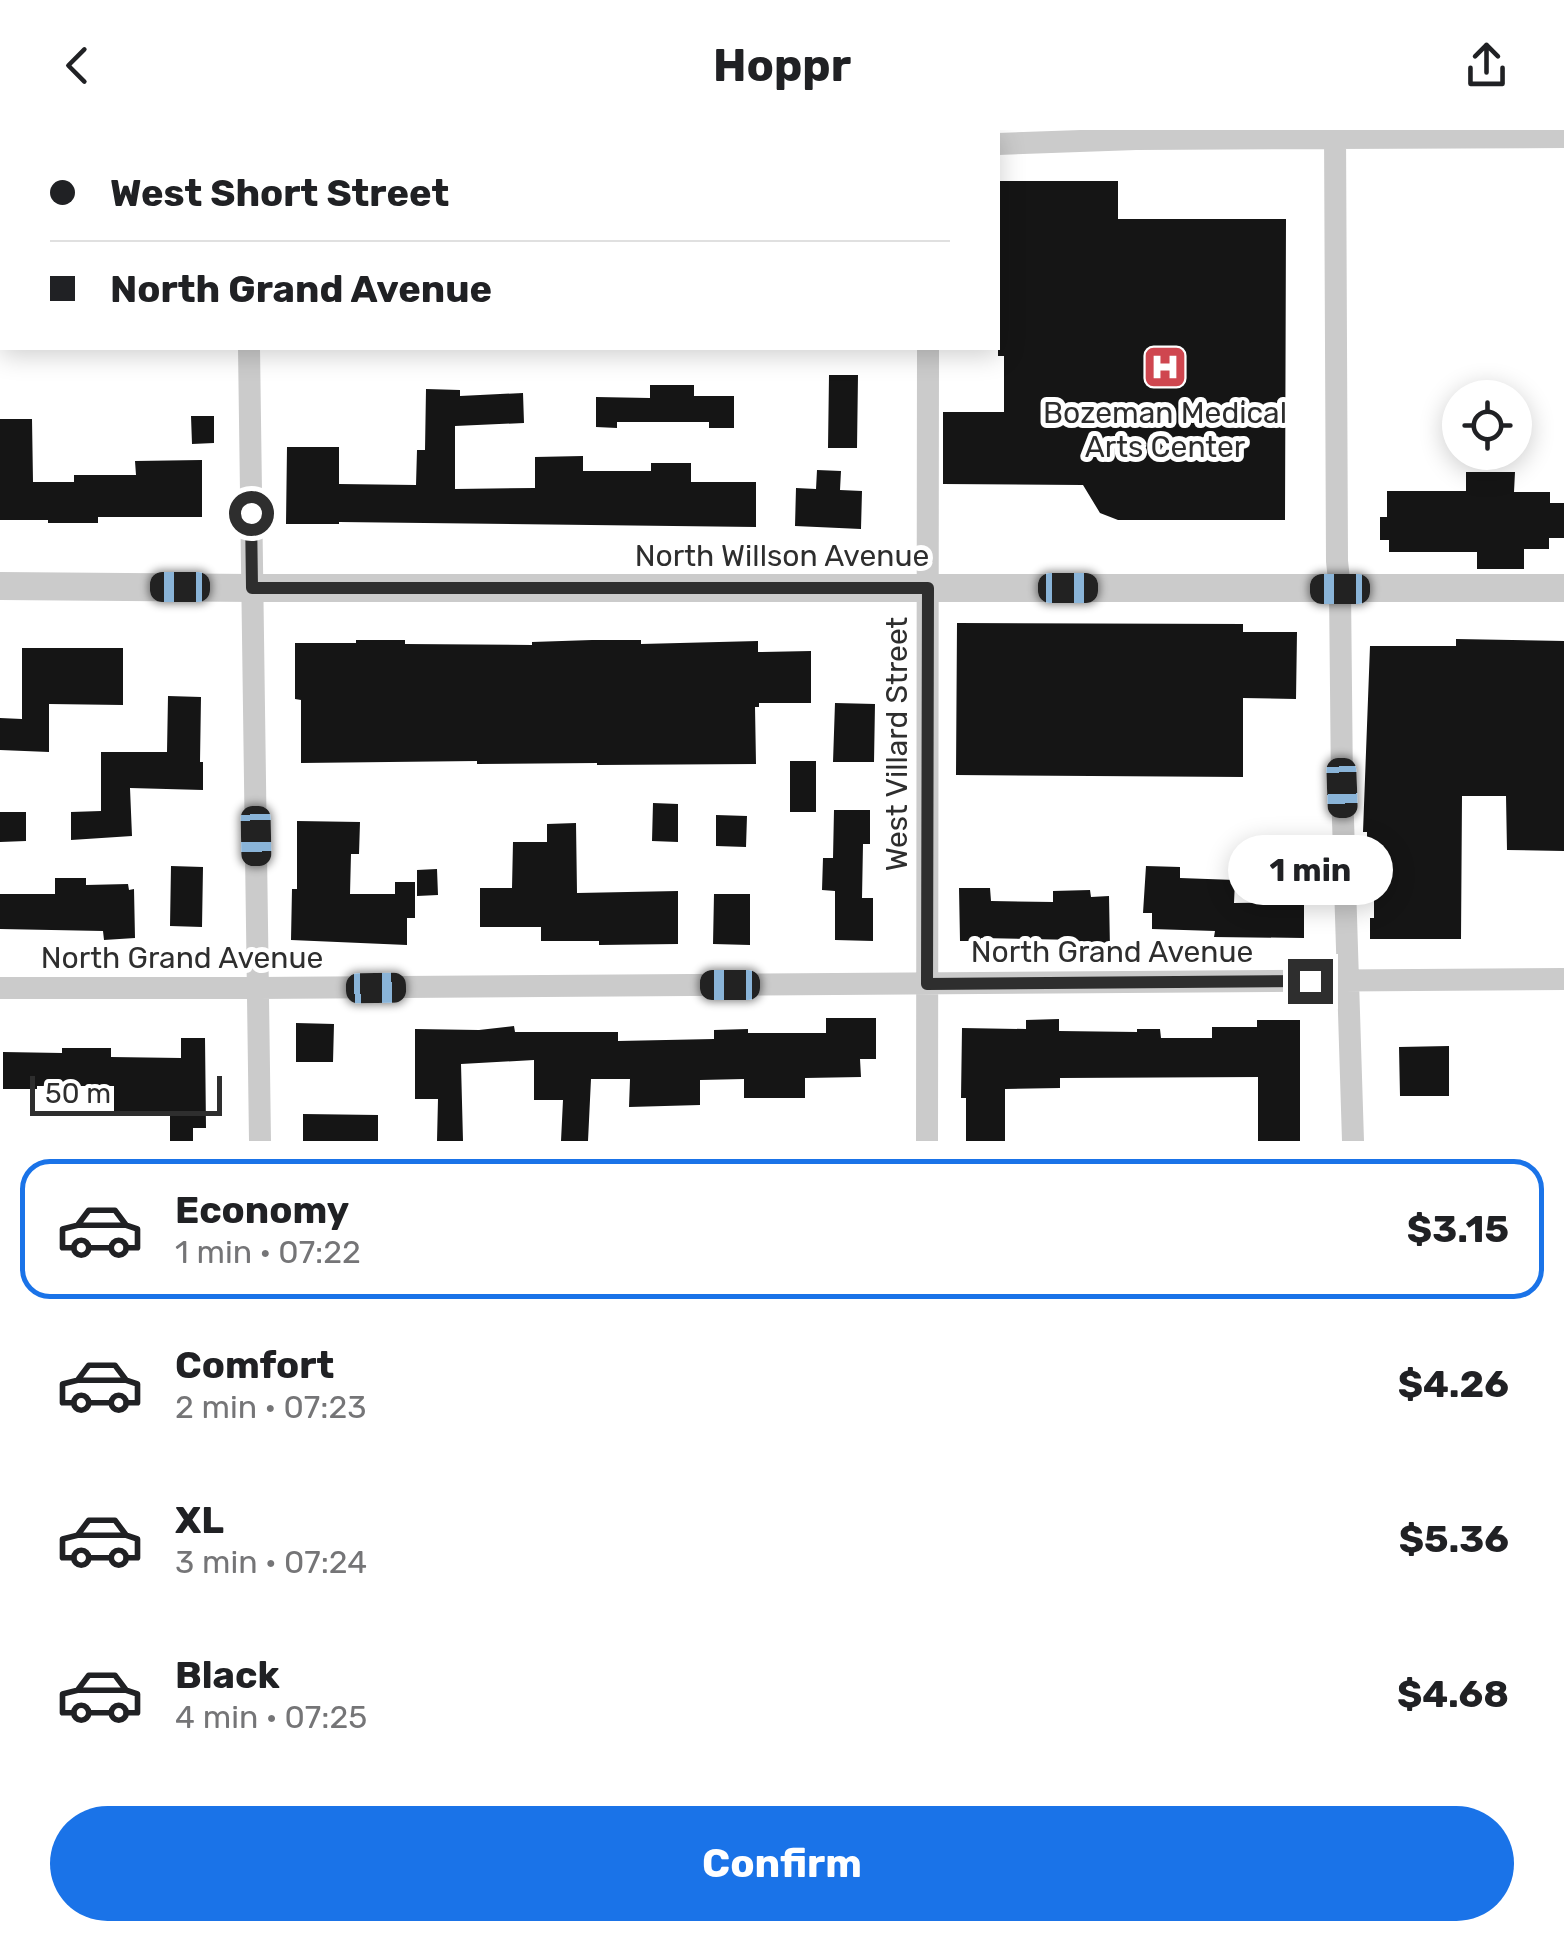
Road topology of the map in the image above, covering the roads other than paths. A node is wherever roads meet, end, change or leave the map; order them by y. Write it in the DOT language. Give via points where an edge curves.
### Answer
graph roads {
  1 [pos="1334,134"];
  2 [pos="1564,138"];
  3 [pos="1000,144"];
  4 [pos="249,350"];
  5 [pos="928,350"];
  6 [pos="0,586"];
  7 [pos="252,588"];
  8 [pos="928,588"];
  9 [pos="1564,588"];
  10 [pos="1340,589"];
  11 [pos="1564,979"];
  12 [pos="1348,981"];
  13 [pos="927,984"];
  14 [pos="0,988"];
  15 [pos="258,988"];
  16 [pos="260,1141"];
  17 [pos="927,1141"];
  18 [pos="1352,1141"];
  1 -- 2 [label="street"];
  1 -- 3 [label="street"];
  1 -- 10 [label="street"];
  4 -- 7 [label="street"];
  5 -- 8 [label="street, West Villard Street"];
  6 -- 7 [label="street, North Willson Avenue"];
  7 -- 8 [label="street, North Willson Avenue"];
  7 -- 15 [label="street"];
  8 -- 10 [label="street, North Willson Avenue"];
  8 -- 13 [label="street, West Villard Street"];
  9 -- 10 [label="street, North Willson Avenue"];
  10 -- 12 [label="street"];
  11 -- 12 [label="street, North Grand Avenue"];
  12 -- 13 [label="street, North Grand Avenue"];
  12 -- 18 [label="street"];
  13 -- 15 [label="street, North Grand Avenue"];
  13 -- 17 [label="street, West Villard Street"];
  14 -- 15 [label="street, North Grand Avenue"];
  15 -- 16 [label="street"];
}
